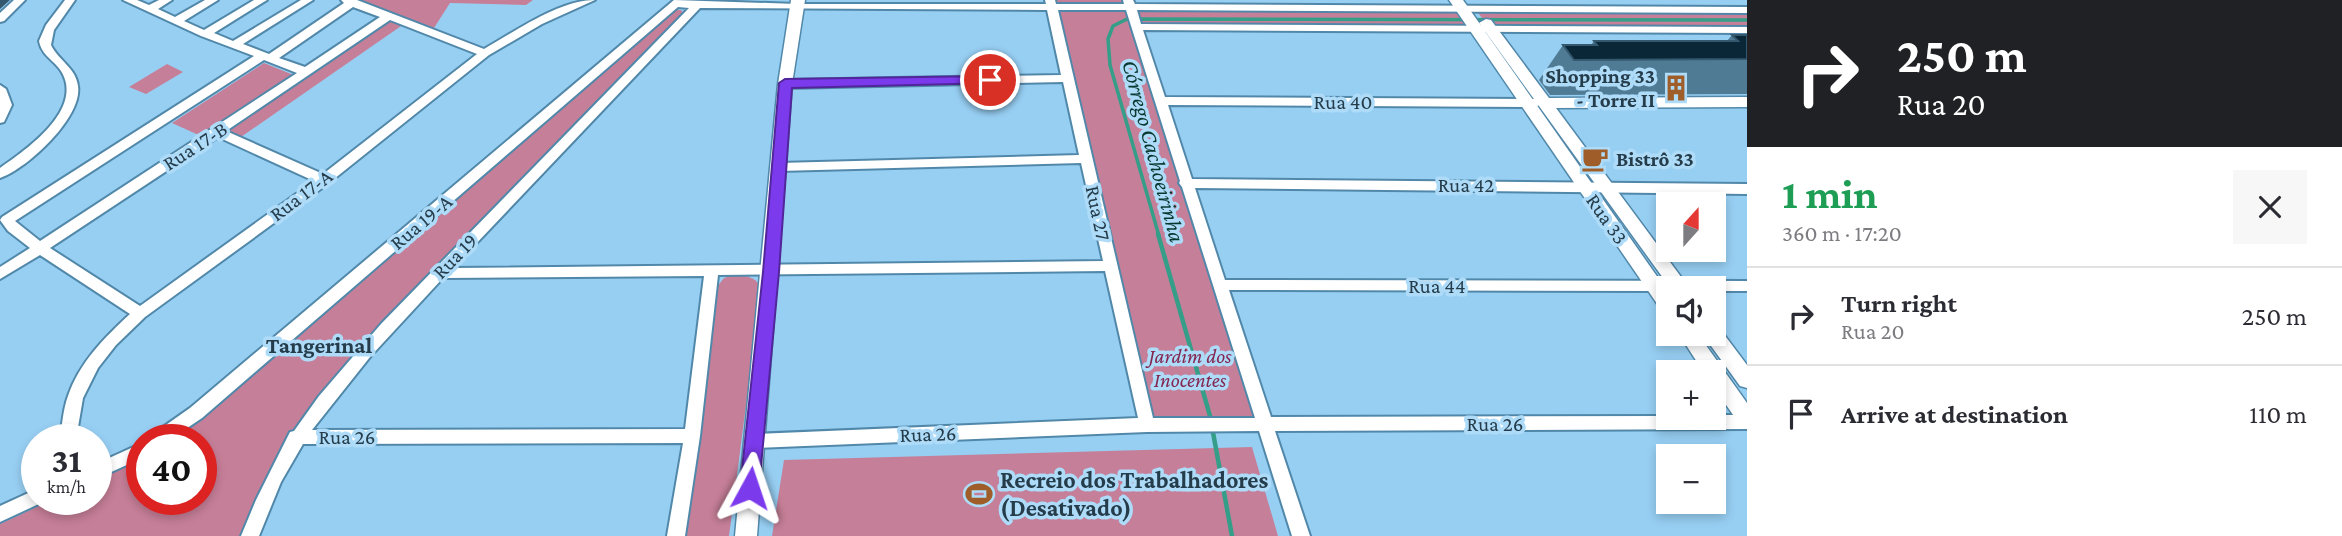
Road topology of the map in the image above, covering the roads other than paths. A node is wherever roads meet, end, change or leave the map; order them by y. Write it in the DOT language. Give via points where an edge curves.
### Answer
graph roads {
  1 [pos="20,0"];
  2 [pos="70,0"];
  3 [pos="128,0"];
  4 [pos="167,0"];
  5 [pos="213,0"];
  6 [pos="262,0"];
  7 [pos="308,0"];
  8 [pos="590,0"];
  9 [pos="350,1"];
  10 [pos="677,2"];
  11 [pos="700,3"];
  12 [pos="1050,3"];
  13 [pos="797,4"];
  14 [pos="1580,4"];
  15 [pos="1466,5"];
  16 [pos="1130,6"];
  17 [pos="149,10"];
  18 [pos="1747,10"];
  19 [pos="388,16"];
  20 [pos="0,19"];
  21 [pos="175,21"];
  22 [pos="1137,26"];
  23 [pos="1481,27"];
  24 [pos="1747,30"];
  25 [pos="205,34"];
  26 [pos="234,45"];
  27 [pos="485,53"];
  28 [pos="266,58"];
  29 [pos="304,71"];
  30 [pos="1067,78"];
  31 [pos="785,83"];
  32 [pos="0,89"];
  33 [pos="1160,100"];
  34 [pos="1747,102"];
  35 [pos="1527,103"];
  36 [pos="1544,103"];
  37 [pos="0,119"];
  38 [pos="217,132"];
  39 [pos="1086,159"];
  40 [pos="779,167"];
  41 [pos="0,174"];
  42 [pos="324,180"];
  43 [pos="1185,183"];
  44 [pos="1584,186"];
  45 [pos="1607,188"];
  46 [pos="1747,189"];
  47 [pos="38,247"];
  48 [pos="1110,266"];
  49 [pos="711,272"];
  50 [pos="771,272"];
  51 [pos="0,274"];
  52 [pos="438,274"];
  53 [pos="1671,276"];
  54 [pos="1220,285"];
  55 [pos="1654,286"];
  56 [pos="1726,286"];
  57 [pos="1747,286"];
  58 [pos="1656,289"];
  59 [pos="140,313"];
  60 [pos="1696,346"];
  61 [pos="1722,346"];
  62 [pos="1747,380"];
  63 [pos="1747,421"];
  64 [pos="70,424"];
  65 [pos="180,424"];
  66 [pos="1266,424"];
  67 [pos="1147,425"];
  68 [pos="692,436"];
  69 [pos="296,437"];
  70 [pos="753,441"];
  71 [pos="21,505"];
  72 [pos="0,514"];
  73 [pos="250,536"];
  74 [pos="676,536"];
  75 [pos="746,536"];
  76 [pos="1301,536"];
  1 -- 20 [label="street"];
  2 -- 41 [label="street" via="45,42 72,79 66,110 48,137"];
  3 -- 17 [label="street"];
  4 -- 17 [label="street"];
  5 -- 21 [label="street"];
  6 -- 25 [label="street"];
  7 -- 26 [label="street"];
  8 -- 27 [label="street, Rua 17-A" via="538,22"];
  9 -- 19 [label="street"];
  9 -- 28 [label="street"];
  10 -- 11 [label="street"];
  10 -- 65 [label="street, Rua 19-A"];
  11 -- 13 [label="street"];
  11 -- 52 [label="street, Rua 19"];
  12 -- 13 [label="street"];
  12 -- 16 [label="street"];
  12 -- 30 [label="street, Rua 27"];
  13 -- 31 [label="street"];
  14 -- 15 [label="street"];
  14 -- 18 [label="street"];
  15 -- 16 [label="street"];
  15 -- 23 [label="street"];
  16 -- 22 [label="street"];
  17 -- 21 [label="street"];
  19 -- 27 [label="street"];
  19 -- 29 [label="street, Rua 17-B"];
  21 -- 25 [label="street"];
  22 -- 23 [label="street"];
  22 -- 33 [label="street"];
  23 -- 24 [label="street"];
  23 -- 35 [label="street, Rua 33"];
  23 -- 36 [label="street, Rua 33"];
  25 -- 26 [label="street"];
  26 -- 28 [label="street"];
  27 -- 42 [label="street, Rua 17-A"];
  28 -- 29 [label="street"];
  28 -- 47 [label="street" via="11,215 9,226"];
  29 -- 38 [label="street, Rua 17-B"];
  30 -- 31 [label="street"];
  30 -- 39 [label="street, Rua 27"];
  31 -- 40 [label="street"];
  32 -- 37 [label="street" via="6,104"];
  33 -- 35 [label="street, Rua 40"];
  33 -- 43 [label="street"];
  34 -- 36 [label="street"];
  35 -- 36 [label="street, Rua 40"];
  35 -- 44 [label="street, Rua 33"];
  36 -- 45 [label="street, Rua 33"];
  38 -- 42 [label="street"];
  38 -- 47 [label="street, Rua 17-B"];
  39 -- 40 [label="street"];
  39 -- 48 [label="street, Rua 27"];
  40 -- 50 [label="street"];
  42 -- 59 [label="street, Rua 17-A"];
  43 -- 44 [label="street, Rua 42"];
  43 -- 54 [label="street"];
  44 -- 45 [label="street, Rua 42"];
  44 -- 55 [label="street, Rua 33"];
  45 -- 46 [label="street, Rua 42"];
  45 -- 53 [label="street, Rua 33"];
  47 -- 51 [label="street, Rua 17-B"];
  47 -- 59 [label="street"];
  48 -- 50 [label="street"];
  48 -- 67 [label="street, Rua 27"];
  49 -- 50 [label="street"];
  49 -- 52 [label="street"];
  49 -- 68 [label="street"];
  50 -- 70 [label="street"];
  52 -- 69 [label="street, Rua 19" via="349,369"];
  54 -- 55 [label="street, Rua 44"];
  54 -- 66 [label="street"];
  55 -- 58 [label="street, Rua 33"];
  56 -- 57 [label="street, Rua 44"];
  59 -- 64 [label="street, Rua 17-A" via="93,364 75,397"];
  60 -- 63 [label="street"];
  61 -- 62 [label="street"];
  63 -- 66 [label="street, Rua 26"];
  66 -- 67 [label="street, Rua 26"];
  66 -- 76 [label="street"];
  67 -- 70 [label="street, Rua 26"];
  68 -- 69 [label="street, Rua 26"];
  68 -- 74 [label="street"];
  69 -- 73 [label="street, Rua 19"];
  70 -- 75 [label="street"];
  71 -- 72 [label="street"];
}
